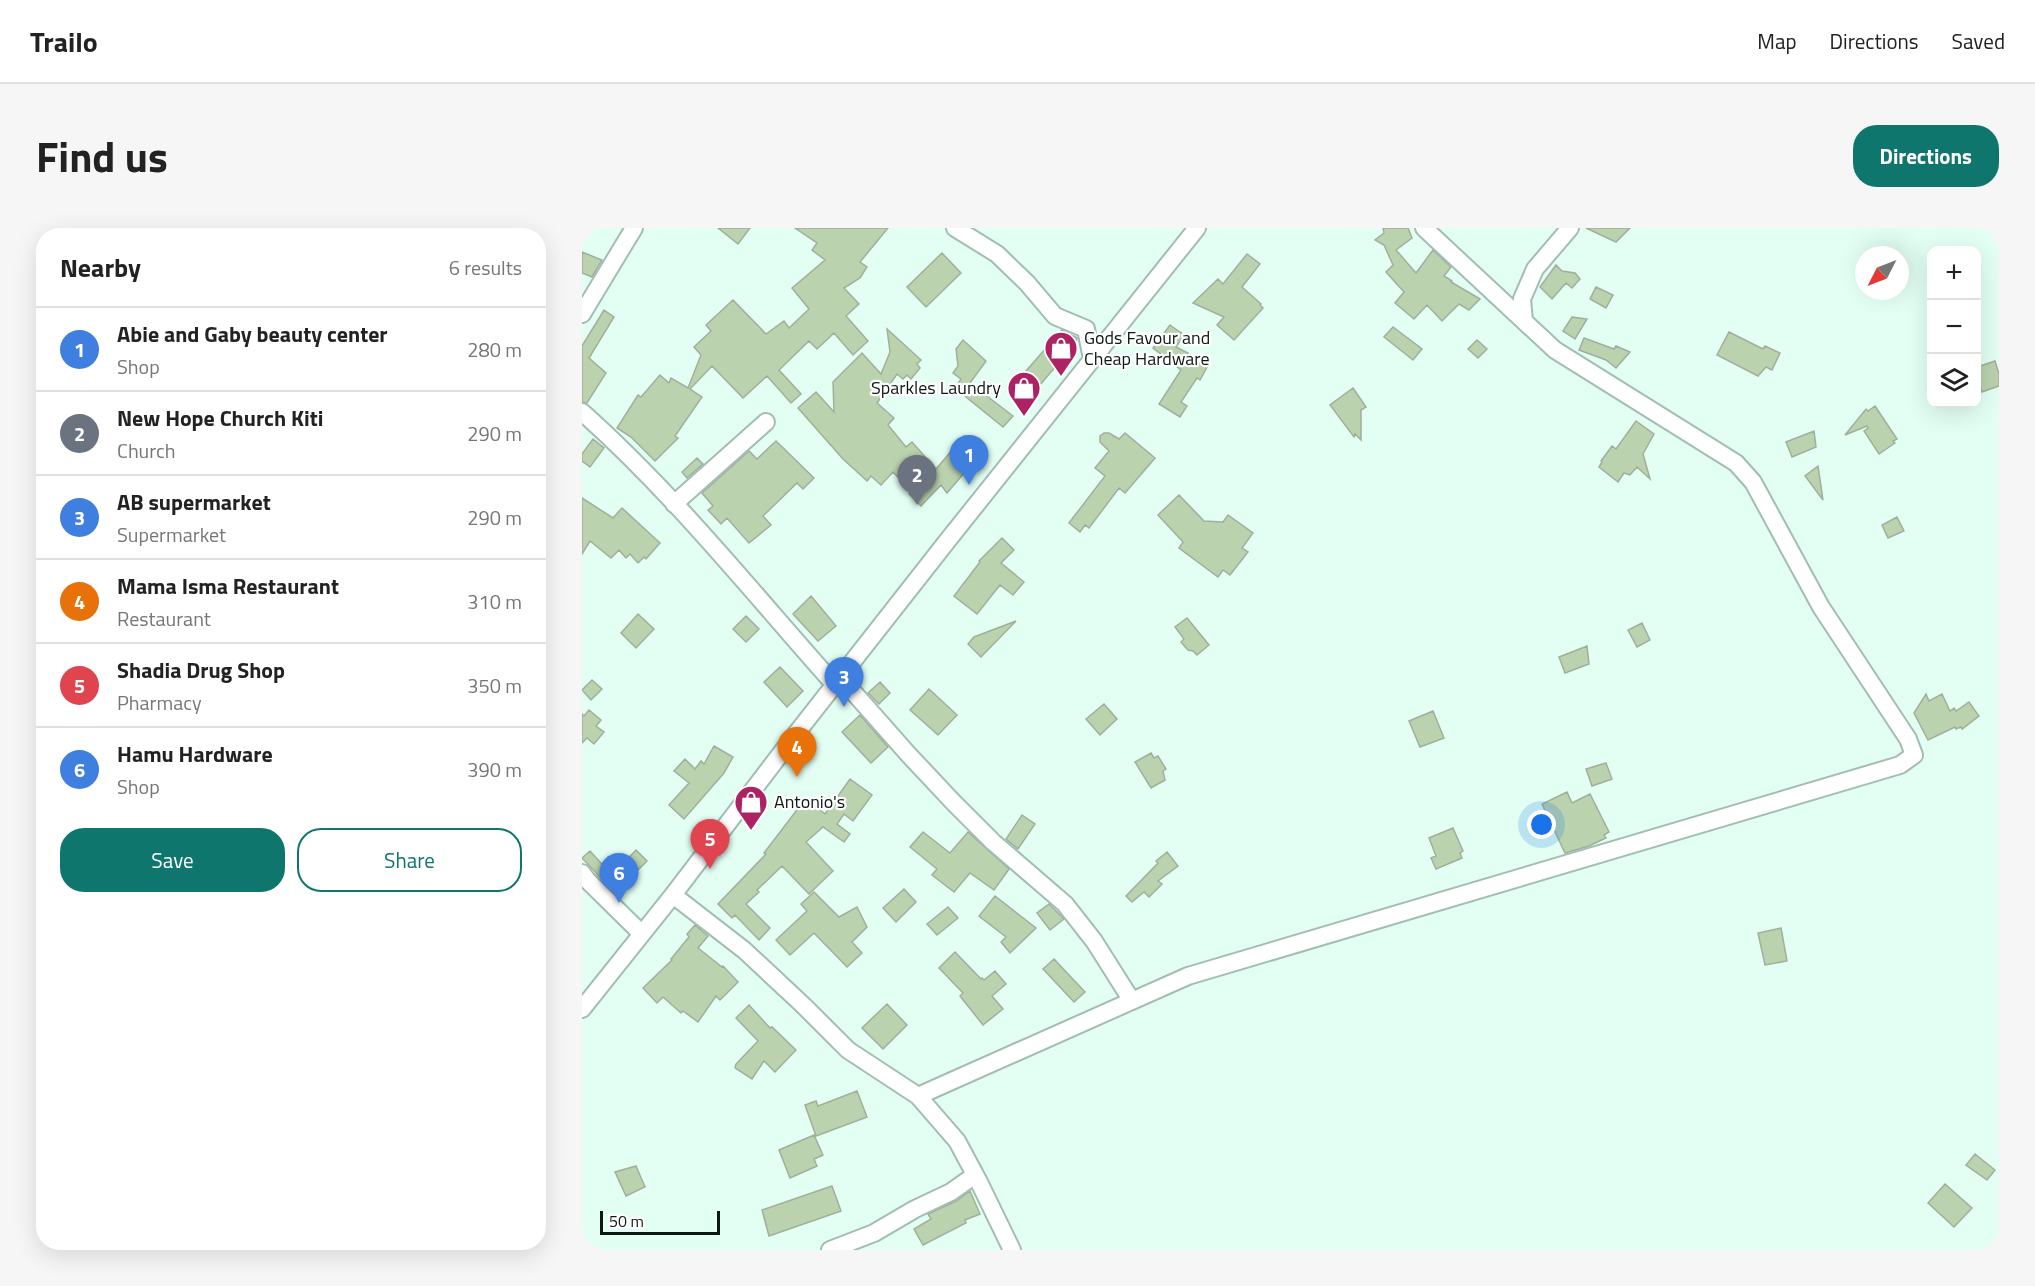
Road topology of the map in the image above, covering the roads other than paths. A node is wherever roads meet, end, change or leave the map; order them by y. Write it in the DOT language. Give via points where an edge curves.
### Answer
graph roads {
  1 [pos="634,228"];
  2 [pos="955,228"];
  3 [pos="1197,228"];
  4 [pos="1424,228"];
  5 [pos="1570,228"];
  6 [pos="582,314"];
  7 [pos="1524,321"];
  8 [pos="1092,359"];
  9 [pos="582,412"];
  10 [pos="766,422"];
  11 [pos="674,504"];
  12 [pos="837,681"];
  13 [pos="582,873"];
  14 [pos="673,895"];
  15 [pos="642,934"];
  16 [pos="1132,1001"];
  17 [pos="582,1009"];
  18 [pos="918,1096"];
  19 [pos="975,1175"];
  20 [pos="830,1250"];
  21 [pos="1012,1250"];
  1 -- 6 [label="street"];
  2 -- 8 [label="street" via="997,254 1055,316 1086,329"];
  3 -- 8 [label="street"];
  4 -- 7 [label="street"];
  5 -- 7 [label="street" via="1535,269 1522,299"];
  7 -- 16 [label="street" via="1555,350 1736,463 1753,483 1821,607 1914,755 1900,765 1188,976"];
  8 -- 12 [label="street"];
  9 -- 11 [label="street"];
  10 -- 11 [label="street"];
  11 -- 12 [label="street"];
  12 -- 14 [label="street"];
  12 -- 16 [label="street" via="993,842 1065,904"];
  13 -- 15 [label="street"];
  14 -- 15 [label="street"];
  14 -- 18 [label="street" via="744,950 848,1050"];
  15 -- 17 [label="street"];
  16 -- 18 [label="street"];
  18 -- 19 [label="street" via="957,1141"];
  19 -- 20 [label="street" via="874,1233"];
  19 -- 21 [label="street"];
}
